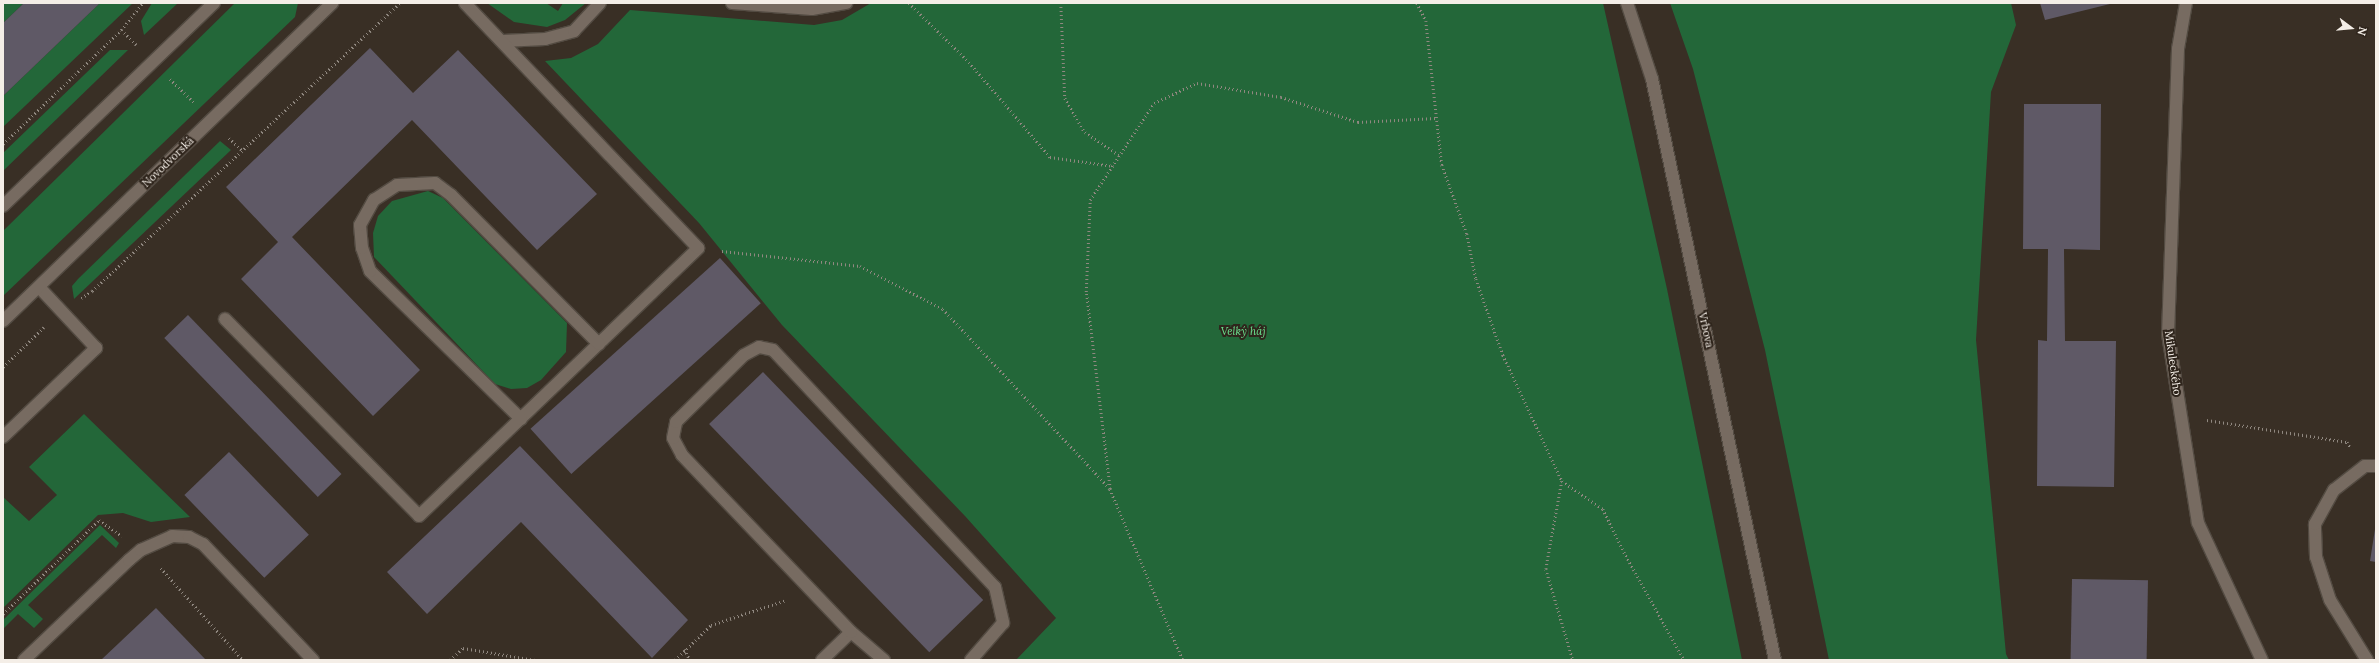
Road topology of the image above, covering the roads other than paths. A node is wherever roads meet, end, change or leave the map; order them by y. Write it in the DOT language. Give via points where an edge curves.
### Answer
graph roads {
  1 [pos="214,3"];
  2 [pos="332,3"];
  3 [pos="465,3"];
  4 [pos="600,3"];
  5 [pos="732,3"];
  6 [pos="846,3"];
  7 [pos="1627,3"];
  8 [pos="2186,3"];
  9 [pos="504,41"];
  10 [pos="3,206"];
  11 [pos="39,286"];
  12 [pos="225,319"];
  13 [pos="3,321"];
  14 [pos="600,344"];
  15 [pos="521,419"];
  16 [pos="3,437"];
  17 [pos="2370,466"];
  18 [pos="851,632"];
  19 [pos="26,659"];
  20 [pos="313,660"];
  21 [pos="822,660"];
  22 [pos="884,660"];
  23 [pos="971,660"];
  24 [pos="1775,660"];
  25 [pos="2262,660"];
  26 [pos="2367,660"];
  1 -- 10 [label="street"];
  2 -- 11 [label="street, Novodvorská"];
  3 -- 9 [label="street"];
  4 -- 9 [label="street" via="574,31 545,39"];
  5 -- 6 [label="street" via="812,9"];
  7 -- 24 [label="street, Vrbova" via="1652,79"];
  8 -- 25 [label="street, Mikuleckého" via="2178,49 2168,334 2198,523"];
  9 -- 14 [label="street" via="698,248"];
  11 -- 13 [label="street, Novodvorská"];
  11 -- 16 [label="street" via="96,348"];
  12 -- 15 [label="street" via="418,516"];
  14 -- 15 [label="street"];
  14 -- 15 [label="street" via="435,182 396,185 374,200 360,225 362,248 370,271"];
  17 -- 26 [label="street" via="2334,490 2315,524 2316,558 2330,600"];
  18 -- 21 [label="street"];
  18 -- 22 [label="street"];
  18 -- 23 [label="street" via="682,455 673,438 676,422 744,355 759,347 774,350 995,588 1003,623"];
  19 -- 20 [label="street" via="129,560 141,550 172,536 189,537 203,544"];
}
